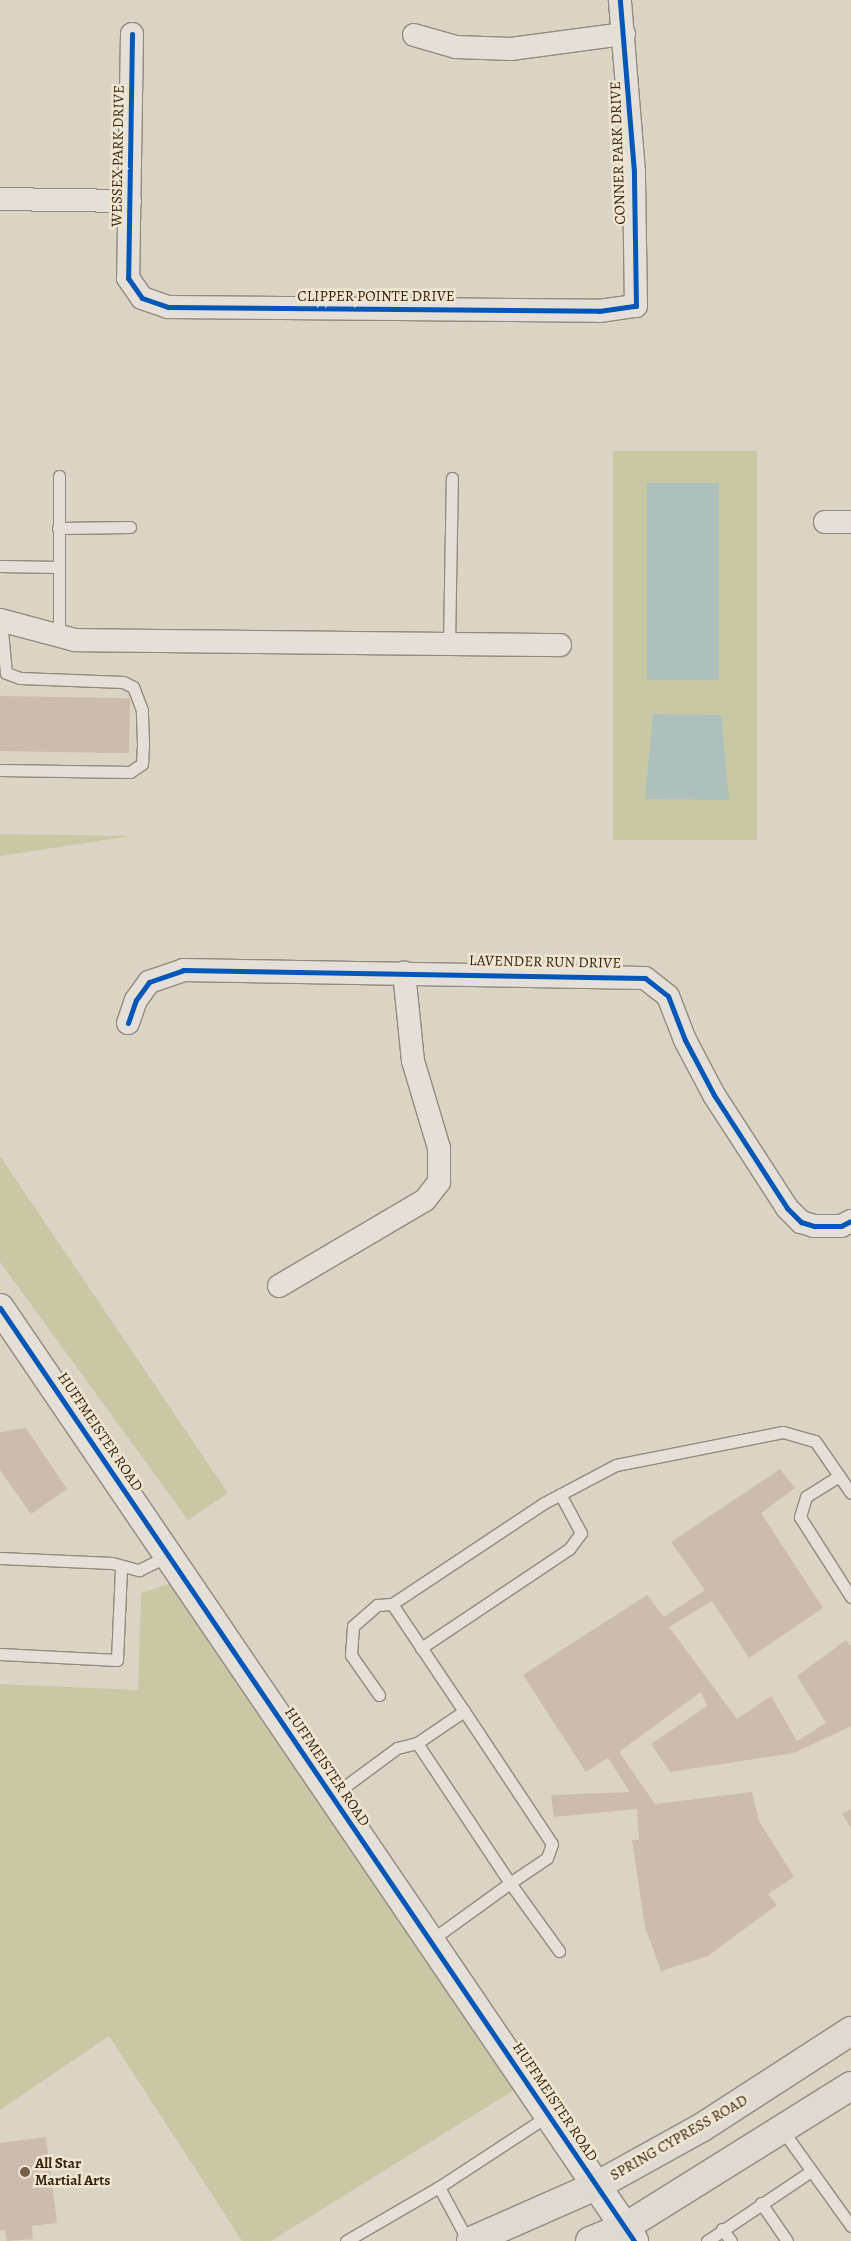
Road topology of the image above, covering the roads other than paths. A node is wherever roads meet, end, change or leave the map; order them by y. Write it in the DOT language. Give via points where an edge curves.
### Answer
graph roads {
  1 [pos="620,0"];
  2 [pos="132,34"];
  3 [pos="414,34"];
  4 [pos="624,34"];
  5 [pos="0,199"];
  6 [pos="130,201"];
  7 [pos="128,278"];
  8 [pos="636,306"];
  9 [pos="59,476"];
  10 [pos="452,478"];
  11 [pos="825,522"];
  12 [pos="851,522"];
  13 [pos="58,528"];
  14 [pos="130,528"];
  15 [pos="0,566"];
  16 [pos="58,567"];
  17 [pos="1,620"];
  18 [pos="59,638"];
  19 [pos="449,644"];
  20 [pos="560,645"];
  21 [pos="1,664"];
  22 [pos="0,770"];
  23 [pos="404,972"];
  24 [pos="128,1023"];
  25 [pos="851,1221"];
  26 [pos="280,1286"];
  27 [pos="0,1308"];
  28 [pos="839,1476"];
  29 [pos="851,1493"];
  30 [pos="560,1494"];
  31 [pos="168,1556"];
  32 [pos="0,1558"];
  33 [pos="121,1568"];
  34 [pos="851,1597"];
  35 [pos="392,1604"];
  36 [pos="421,1648"];
  37 [pos="0,1654"];
  38 [pos="379,1696"];
  39 [pos="464,1711"];
  40 [pos="417,1743"];
  41 [pos="332,1796"];
  42 [pos="510,1883"];
  43 [pos="430,1940"];
  44 [pos="559,1951"];
  45 [pos="851,2031"];
  46 [pos="851,2086"];
  47 [pos="549,2115"];
  48 [pos="783,2131"];
  49 [pos="811,2170"];
  50 [pos="598,2186"];
  51 [pos="439,2187"];
  52 [pos="761,2203"];
  53 [pos="851,2226"];
  54 [pos="722,2228"];
  55 [pos="629,2234"];
  56 [pos="346,2241"];
  57 [pos="470,2241"];
  58 [pos="590,2241"];
  59 [pos="707,2241"];
  60 [pos="731,2241"];
  61 [pos="787,2241"];
  1 -- 4 [label="street, CONNER PARK DRIVE"];
  2 -- 6 [label="street, WESSEX PARK DRIVE"];
  3 -- 4 [label="street" via="456,47 511,50"];
  4 -- 8 [label="street, CONNER PARK DRIVE" via="634,172"];
  5 -- 6 [label="street"];
  6 -- 7 [label="street, WESSEX PARK DRIVE"];
  7 -- 8 [label="street, CLIPPER POINTE DRIVE" via="142,298 168,307 599,311"];
  9 -- 13 [label="lane"];
  10 -- 19 [label="lane"];
  11 -- 12 [label="street"];
  13 -- 14 [label="lane"];
  13 -- 16 [label="lane"];
  15 -- 16 [label="lane"];
  16 -- 18 [label="lane"];
  17 -- 18 [label="street"];
  17 -- 21 [label="lane"];
  18 -- 19 [label="street"];
  19 -- 20 [label="street"];
  21 -- 22 [label="lane" via="6,673 20,678 123,682 133,687 142,710 143,743 142,764 130,772"];
  23 -- 24 [label="street, LAVENDER RUN DRIVE" via="183,970 149,982 136,1000"];
  23 -- 25 [label="street, LAVENDER RUN DRIVE" via="646,978 668,996 685,1040 714,1095 787,1208 801,1222 814,1226 841,1226"];
  23 -- 26 [label="street" via="413,1061 439,1148 439,1182 425,1200"];
  27 -- 31 [label="street, HUFFMEISTER ROAD"];
  28 -- 29 [label="lane"];
  28 -- 30 [label="lane" via="815,1441 783,1432 616,1465"];
  28 -- 34 [label="lane" via="806,1497 800,1517"];
  30 -- 35 [label="lane"];
  30 -- 36 [label="lane" via="581,1533 569,1549"];
  31 -- 33 [label="lane" via="139,1570"];
  31 -- 41 [label="street, HUFFMEISTER ROAD"];
  32 -- 33 [label="lane" via="112,1563"];
  33 -- 37 [label="lane" via="117,1660"];
  35 -- 36 [label="lane"];
  35 -- 38 [label="lane" via="377,1605 353,1626 351,1656"];
  36 -- 39 [label="lane"];
  39 -- 40 [label="lane"];
  39 -- 42 [label="lane" via="552,1844 547,1858"];
  40 -- 41 [label="lane" via="397,1748"];
  40 -- 42 [label="lane"];
  41 -- 43 [label="street, HUFFMEISTER ROAD"];
  42 -- 43 [label="lane"];
  42 -- 44 [label="lane"];
  43 -- 47 [label="street, HUFFMEISTER ROAD"];
  45 -- 50 [label="main road, SPRING CYPRESS ROAD" via="701,2128"];
  46 -- 48 [label="main road"];
  47 -- 50 [label="street, HUFFMEISTER ROAD"];
  47 -- 51 [label="lane"];
  48 -- 49 [label="lane"];
  48 -- 55 [label="main road"];
  49 -- 52 [label="lane"];
  49 -- 53 [label="lane"];
  50 -- 55 [label="street, HUFFMEISTER ROAD"];
  50 -- 57 [label="main road, SPRING CYPRESS ROAD"];
  51 -- 56 [label="lane"];
  51 -- 57 [label="lane"];
  52 -- 54 [label="lane"];
  52 -- 61 [label="lane"];
  54 -- 59 [label="lane"];
  54 -- 60 [label="lane"];
  55 -- 58 [label="main road"];
}
